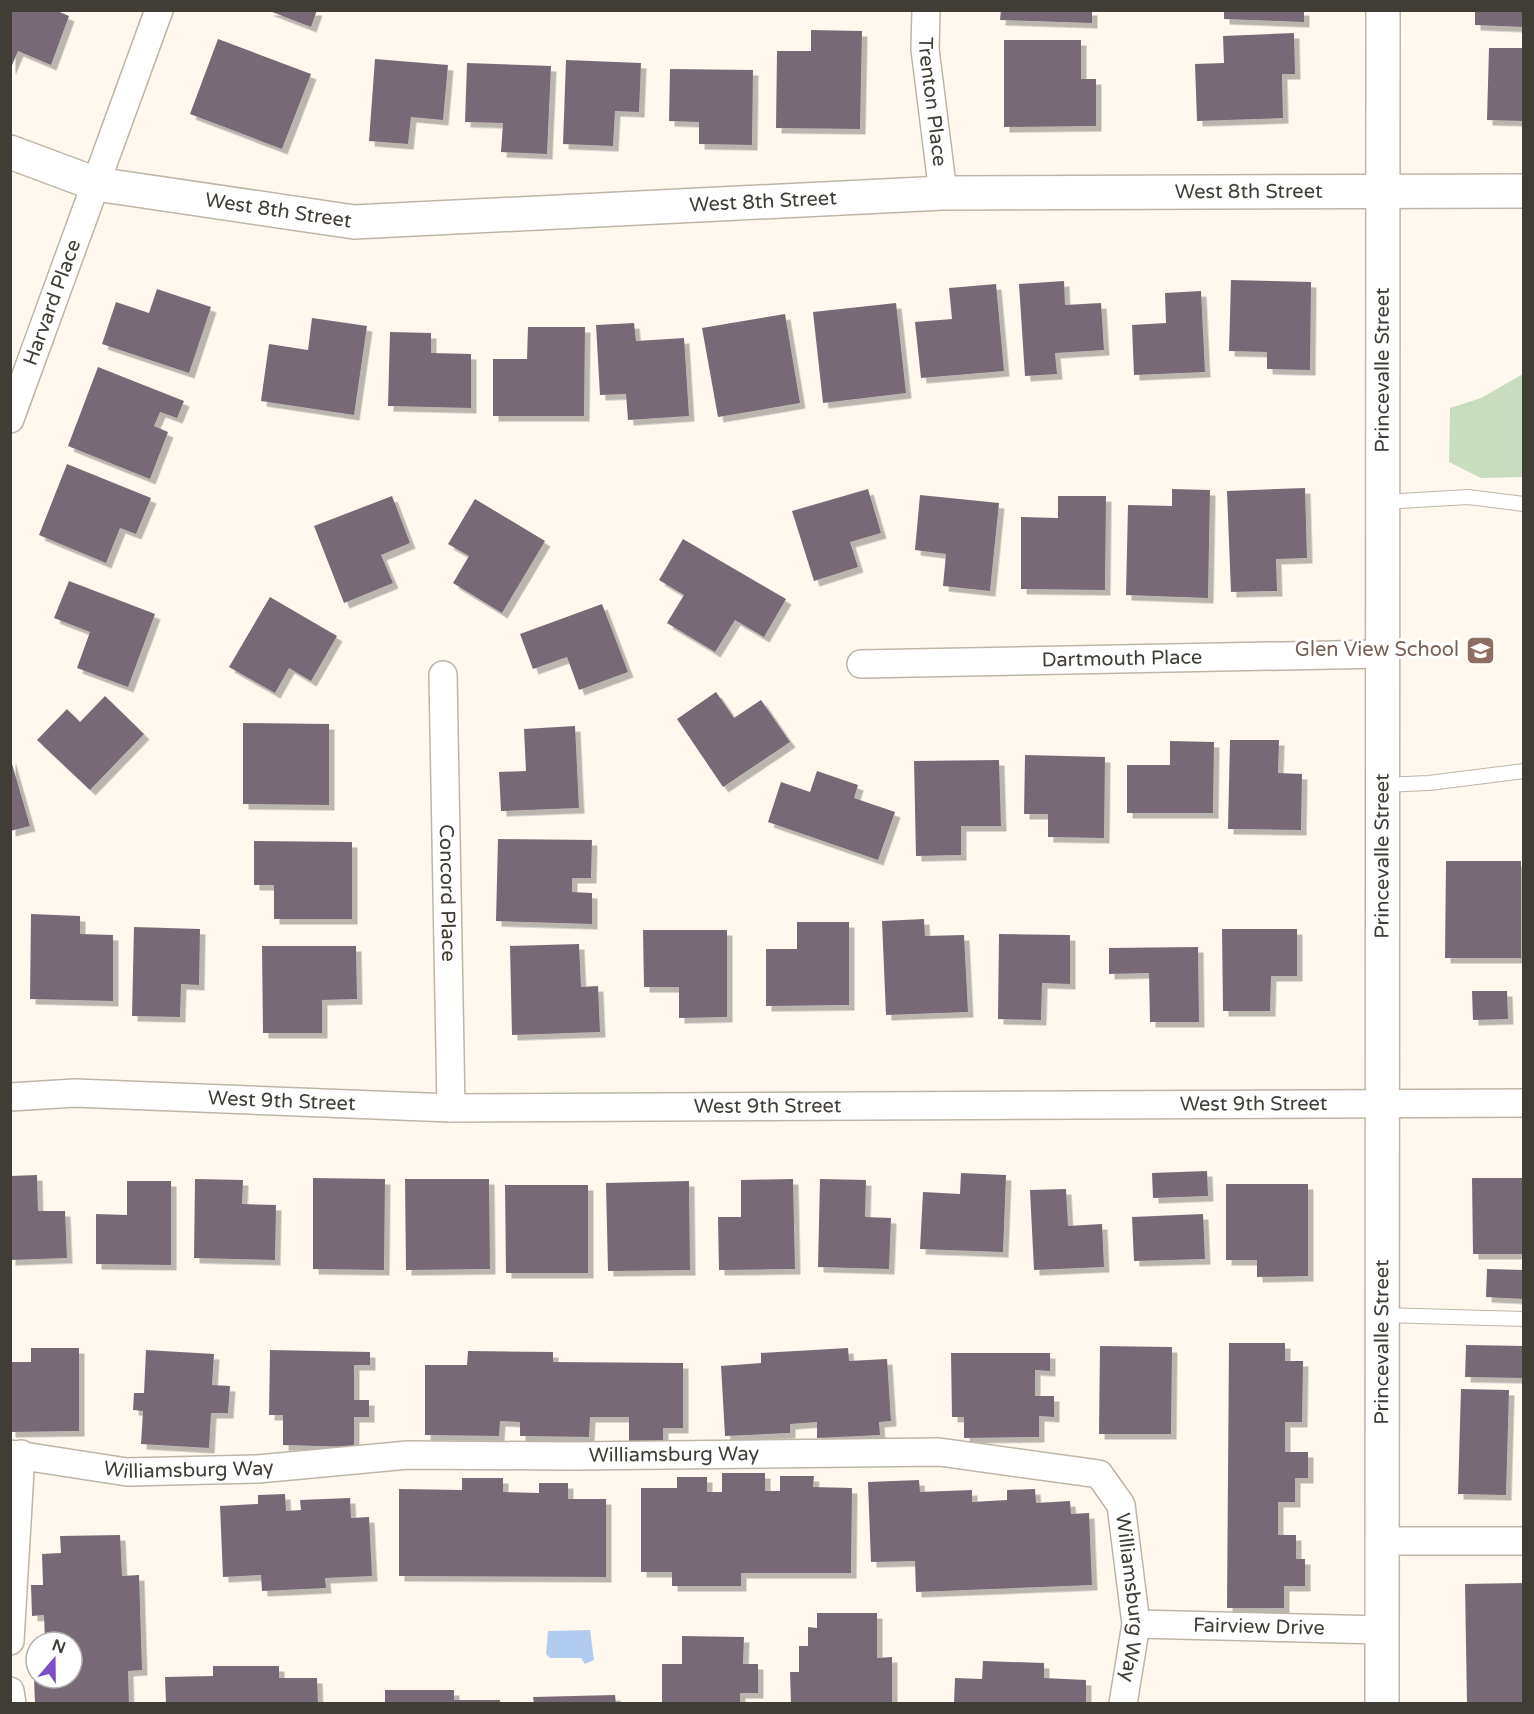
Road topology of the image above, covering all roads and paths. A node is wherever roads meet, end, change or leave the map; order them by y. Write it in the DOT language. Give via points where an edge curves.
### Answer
graph roads {
  1 [pos="159,10"];
  2 [pos="926,10"];
  3 [pos="1383,10"];
  4 [pos="10,152"];
  5 [pos="96,184"];
  6 [pos="1383,190"];
  7 [pos="1524,191"];
  8 [pos="943,193"];
  9 [pos="10,419"];
  10 [pos="1383,502"];
  11 [pos="1524,504"];
  12 [pos="1382,654"];
  13 [pos="861,664"];
  14 [pos="443,675"];
  15 [pos="1524,771"];
  16 [pos="1383,785"];
  17 [pos="10,1097"];
  18 [pos="1524,1103"];
  19 [pos="1382,1104"];
  20 [pos="450,1108"];
  21 [pos="1382,1315"];
  22 [pos="1524,1319"];
  23 [pos="16,1454"];
  24 [pos="1382,1541"];
  25 [pos="1524,1541"];
  26 [pos="1136,1624"];
  27 [pos="1382,1630"];
  28 [pos="10,1641"];
  29 [pos="10,1692"];
  30 [pos="12,1704"];
  31 [pos="1124,1704"];
  32 [pos="1382,1704"];
  1 -- 5 [label="street, Harvard Place"];
  2 -- 8 [label="street, Trenton Place" via="925,49"];
  3 -- 6 [label="street, Princevalle Street"];
  4 -- 5 [label="street, West 8th Street"];
  5 -- 8 [label="street, West 8th Street" via="354,222"];
  5 -- 9 [label="street, Harvard Place"];
  6 -- 7 [label="street, West 8th Street"];
  6 -- 8 [label="street, West 8th Street"];
  6 -- 10 [label="street, Princevalle Street"];
  10 -- 11 [label="lane" via="1468,497"];
  10 -- 12 [label="street, Princevalle Street"];
  12 -- 13 [label="street, Dartmouth Place"];
  12 -- 16 [label="street, Princevalle Street"];
  14 -- 20 [label="street, Concord Place"];
  15 -- 16 [label="lane"];
  16 -- 19 [label="street, Princevalle Street"];
  17 -- 20 [label="street, West 9th Street" via="75,1093"];
  18 -- 19 [label="street, West 9th Street"];
  19 -- 20 [label="street, West 9th Street"];
  19 -- 21 [label="street, Princevalle Street"];
  21 -- 22 [label="lane"];
  21 -- 24 [label="street, Princevalle Street"];
  23 -- 26 [label="street, Williamsburg Way" via="127,1472 258,1468 408,1455 939,1452 1100,1474 1121,1505"];
  23 -- 28 [label="street"];
  24 -- 25 [label="street"];
  24 -- 27 [label="street, Princevalle Street"];
  26 -- 27 [label="street, Fairview Drive"];
  26 -- 31 [label="street, Williamsburg Way"];
  27 -- 32 [label="street, Princevalle Street"];
  29 -- 30 [label="street"];
}
